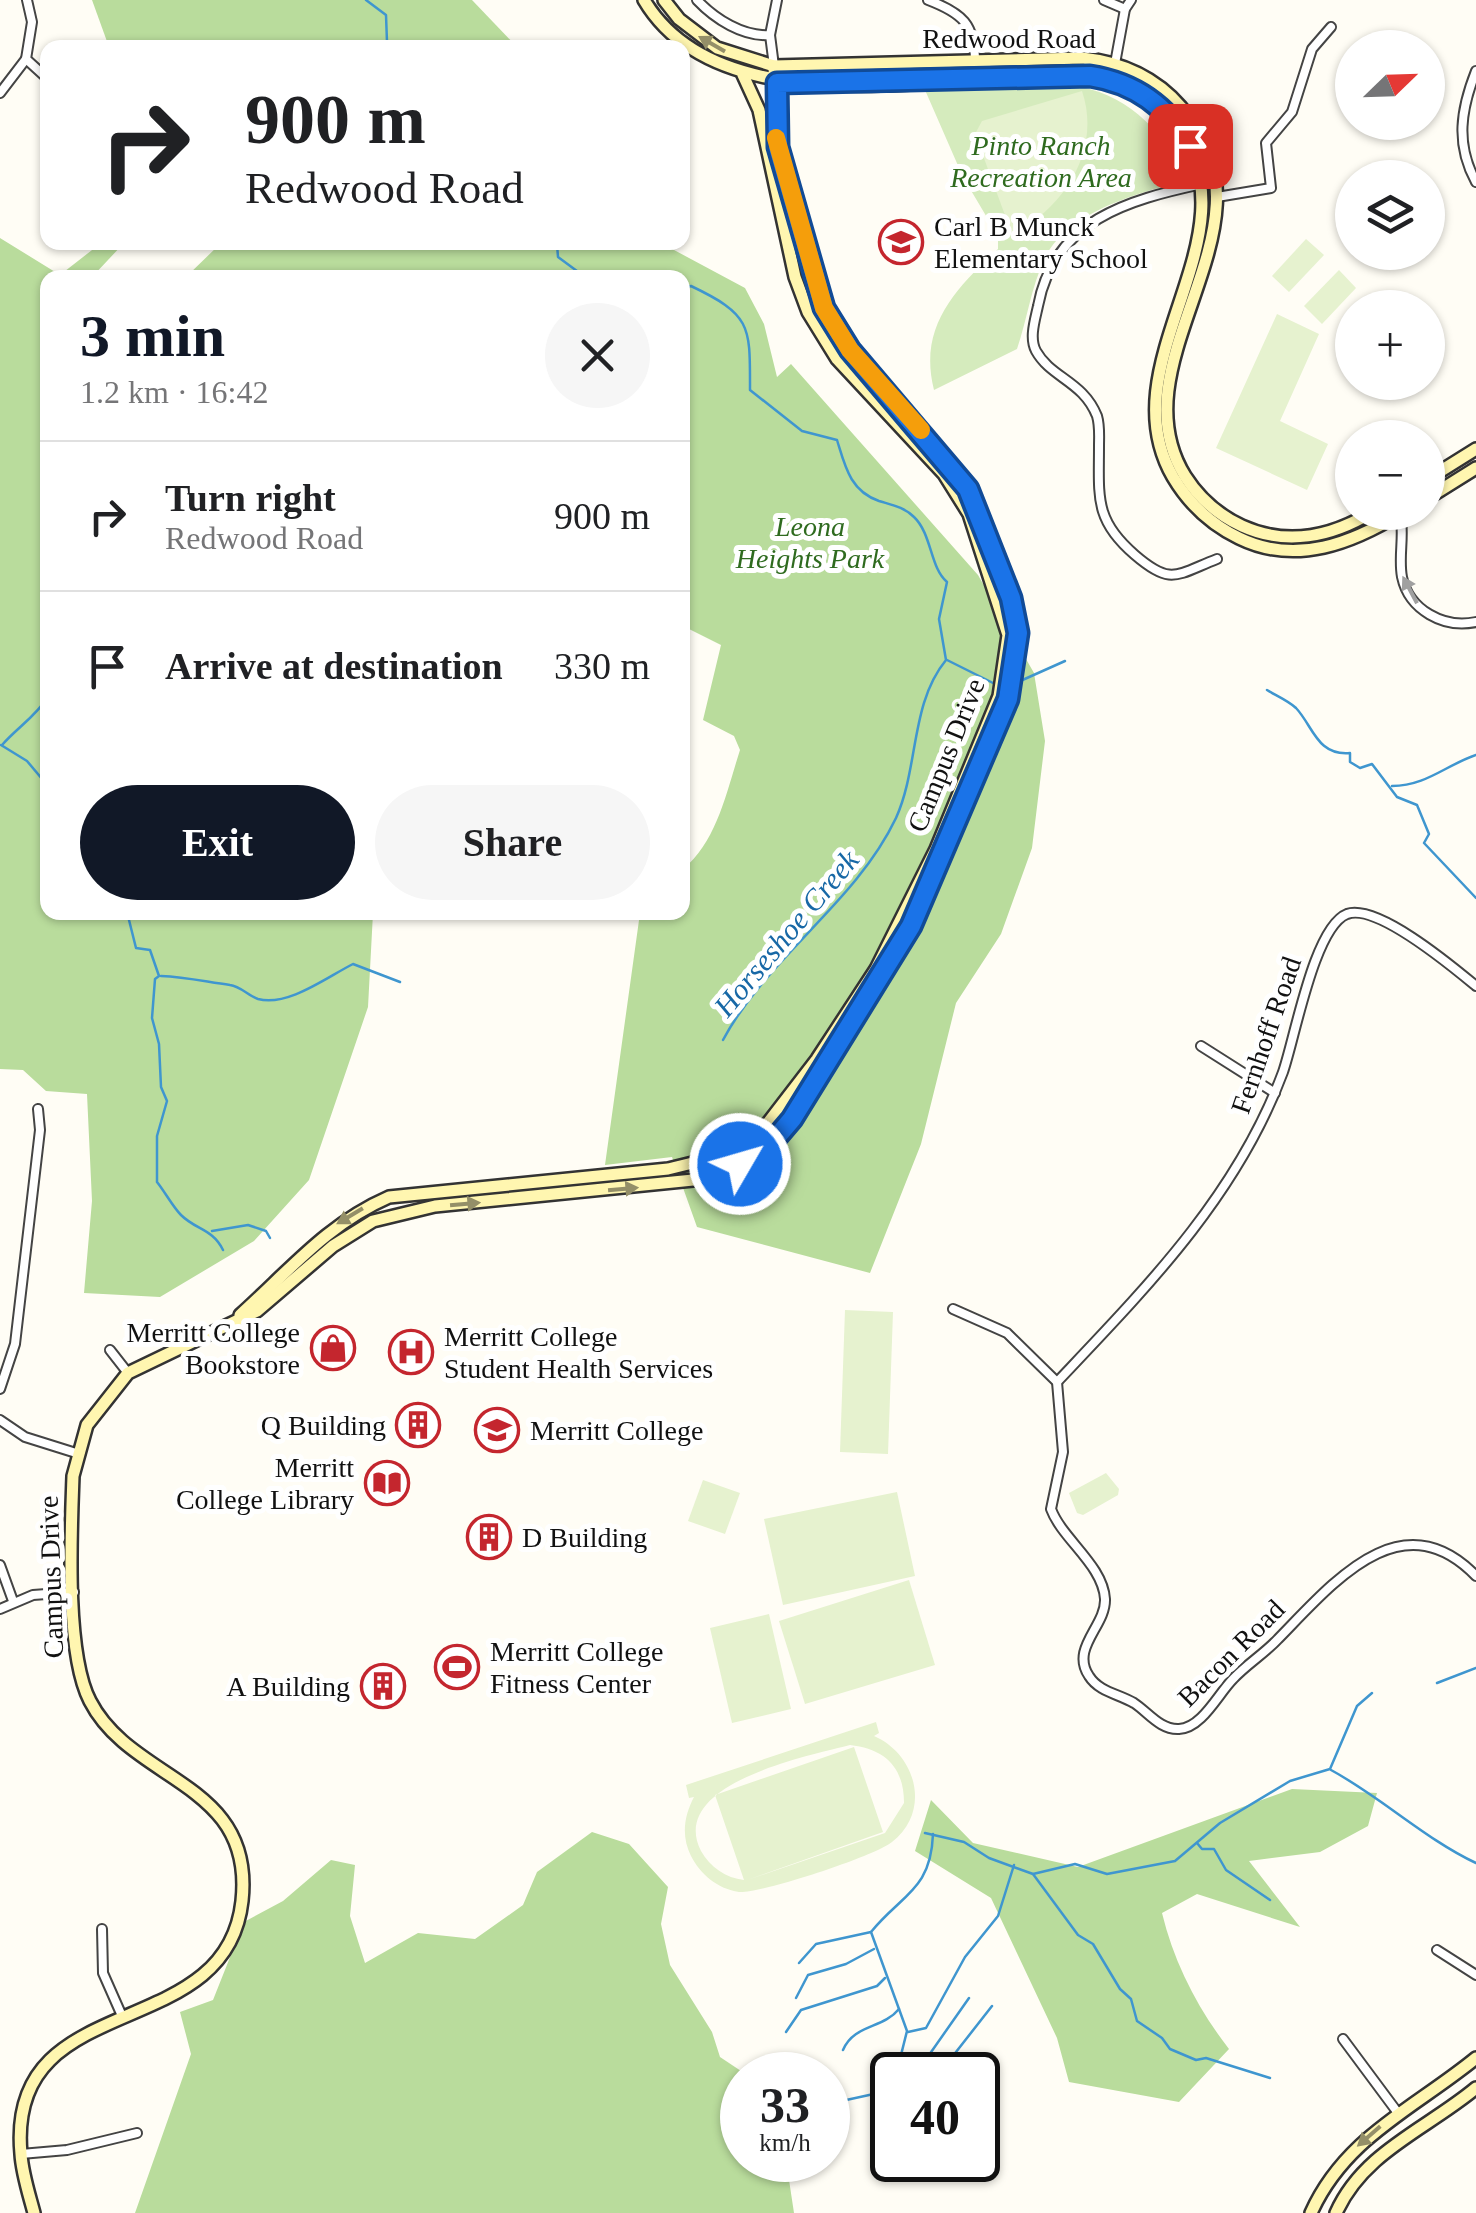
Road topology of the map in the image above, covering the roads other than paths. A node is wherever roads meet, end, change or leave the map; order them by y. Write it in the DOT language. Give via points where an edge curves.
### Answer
graph roads {
  1 [pos="28,0"];
  2 [pos="644,0"];
  3 [pos="664,0"];
  4 [pos="697,0"];
  5 [pos="777,0"];
  6 [pos="928,0"];
  7 [pos="1104,0"];
  8 [pos="1132,0"];
  9 [pos="1126,9"];
  10 [pos="1331,26"];
  11 [pos="770,35"];
  12 [pos="678,40"];
  13 [pos="690,50"];
  14 [pos="26,58"];
  15 [pos="975,62"];
  16 [pos="1114,64"];
  17 [pos="774,66"];
  18 [pos="1476,70"];
  19 [pos="40,71"];
  20 [pos="743,75"];
  21 [pos="1112,80"];
  22 [pos="774,82"];
  23 [pos="0,92"];
  24 [pos="761,124"];
  25 [pos="1476,182"];
  26 [pos="1202,184"];
  27 [pos="1217,196"];
  28 [pos="1476,449"];
  29 [pos="1445,468"];
  30 [pos="1476,468"];
  31 [pos="1445,487"];
  32 [pos="1335,528"];
  33 [pos="1370,530"];
  34 [pos="1402,530"];
  35 [pos="1216,559"];
  36 [pos="1010,614"];
  37 [pos="1476,622"];
  38 [pos="1476,986"];
  39 [pos="1201,1046"];
  40 [pos="1275,1092"];
  41 [pos="38,1109"];
  42 [pos="953,1309"];
  43 [pos="110,1350"];
  44 [pos="128,1372"];
  45 [pos="1057,1382"];
  46 [pos="0,1389"];
  47 [pos="0,1420"];
  48 [pos="76,1453"];
  49 [pos="0,1565"];
  50 [pos="1476,1576"];
  51 [pos="74,1592"];
  52 [pos="13,1600"];
  53 [pos="0,1609"];
  54 [pos="102,1929"];
  55 [pos="1437,1950"];
  56 [pos="1476,1975"];
  57 [pos="122,2016"];
  58 [pos="1343,2039"];
  59 [pos="1476,2058"];
  60 [pos="1476,2088"];
  61 [pos="1398,2113"];
  62 [pos="137,2132"];
  63 [pos="20,2154"];
  64 [pos="34,2213"];
  65 [pos="1311,2213"];
  66 [pos="1336,2213"];
  1 -- 14 [label="street"];
  2 -- 12 [label="street, Redwood Road"];
  17 -- 3 [label="street, Redwood Road, one-way" via="718,48"];
  4 -- 11 [label="street" via="744,32"];
  5 -- 11 [label="street"];
  6 -- 15 [label="street" via="962,15 972,28"];
  7 -- 9 [label="street"];
  8 -- 9 [label="street"];
  9 -- 16 [label="street"];
  10 -- 27 [label="street" via="1312,49 1292,112 1266,143 1272,188"];
  11 -- 17 [label="street"];
  13 -- 20 [label="street, Redwood Road"];
  14 -- 19 [label="street"];
  14 -- 23 [label="street"];
  15 -- 16 [label="street, Redwood Road" via="1082,58"];
  15 -- 17 [label="street, Redwood Road"];
  16 -- 21 [label="street"];
  16 -- 27 [label="street, Redwood Road" via="1158,84 1189,116 1210,154"];
  17 -- 22 [label="street, Campus Drive"];
  18 -- 25 [label="street" via="1462,106 1461,134"];
  20 -- 22 [label="street, Redwood Road"];
  20 -- 24 [label="street"];
  21 -- 22 [label="street, Redwood Road" via="1063,74"];
  21 -- 26 [label="street, Redwood Road" via="1168,115 1190,146"];
  22 -- 24 [label="street, Campus Drive"];
  22 -- 36 [label="street, Campus Drive" via="778,147 824,308 850,350 968,489"];
  24 -- 36 [label="street, Campus Drive" via="808,312 837,359 959,495"];
  26 -- 33 [label="street, Redwood Road" via="1199,243 1154,401 1160,448 1183,494 1223,530 1273,549 1311,550"];
  26 -- 35 [label="street" via="1121,205 1067,244 1046,271 1033,336 1043,360 1076,383 1099,421 1100,509 1115,538 1158,575 1177,575"];
  27 -- 32 [label="street, Redwood Road" via="1210,248 1166,400 1180,466 1229,520 1275,536"];
  28 -- 29 [label="street"];
  30 -- 31 [label="street"];
  37 -- 34 [label="street, one-way" via="1437,618 1409,594"];
  36 -- 44 [label="street, Campus Drive" via="1004,677 988,736 929,864 876,969 781,1110 747,1142 668,1169 389,1197 315,1241 232,1321"];
  38 -- 40 [label="street, Fernhoff Road" via="1374,916 1344,916 1322,943"];
  39 -- 40 [label="street"];
  40 -- 45 [label="street, Fernhoff Road" via="1189,1239"];
  41 -- 46 [label="street" via="15,1344"];
  42 -- 45 [label="street" via="1008,1333"];
  43 -- 44 [label="street"];
  44 -- 48 [label="street, Campus Drive" via="94,1413"];
  45 -- 50 [label="street, Bacon Road" via="1063,1452 1051,1508 1104,1594 1104,1612 1085,1647 1085,1669 1097,1685 1157,1722 1178,1729 1194,1724 1337,1579 1397,1545 1426,1543 1444,1550"];
  47 -- 48 [label="street" via="25,1437"];
  48 -- 51 [label="street, Campus Drive"];
  49 -- 52 [label="street"];
  51 -- 52 [label="street"];
  51 -- 57 [label="street, Campus Drive" via="79,1672 92,1706 116,1736 209,1802 232,1837 242,1881 238,1920 222,1956 187,1990"];
  52 -- 53 [label="street"];
  54 -- 57 [label="street" via="103,1973"];
  55 -- 56 [label="street"];
  57 -- 63 [label="street, Campus Drive" via="78,2036 51,2060 30,2093"];
  58 -- 61 [label="street"];
  59 -- 61 [label="street"];
  60 -- 66 [label="street" via="1381,2155"];
  61 -- 65 [label="street, one-way" via="1341,2162"];
  62 -- 63 [label="street"];
  63 -- 64 [label="street, Campus Drive"];
}
